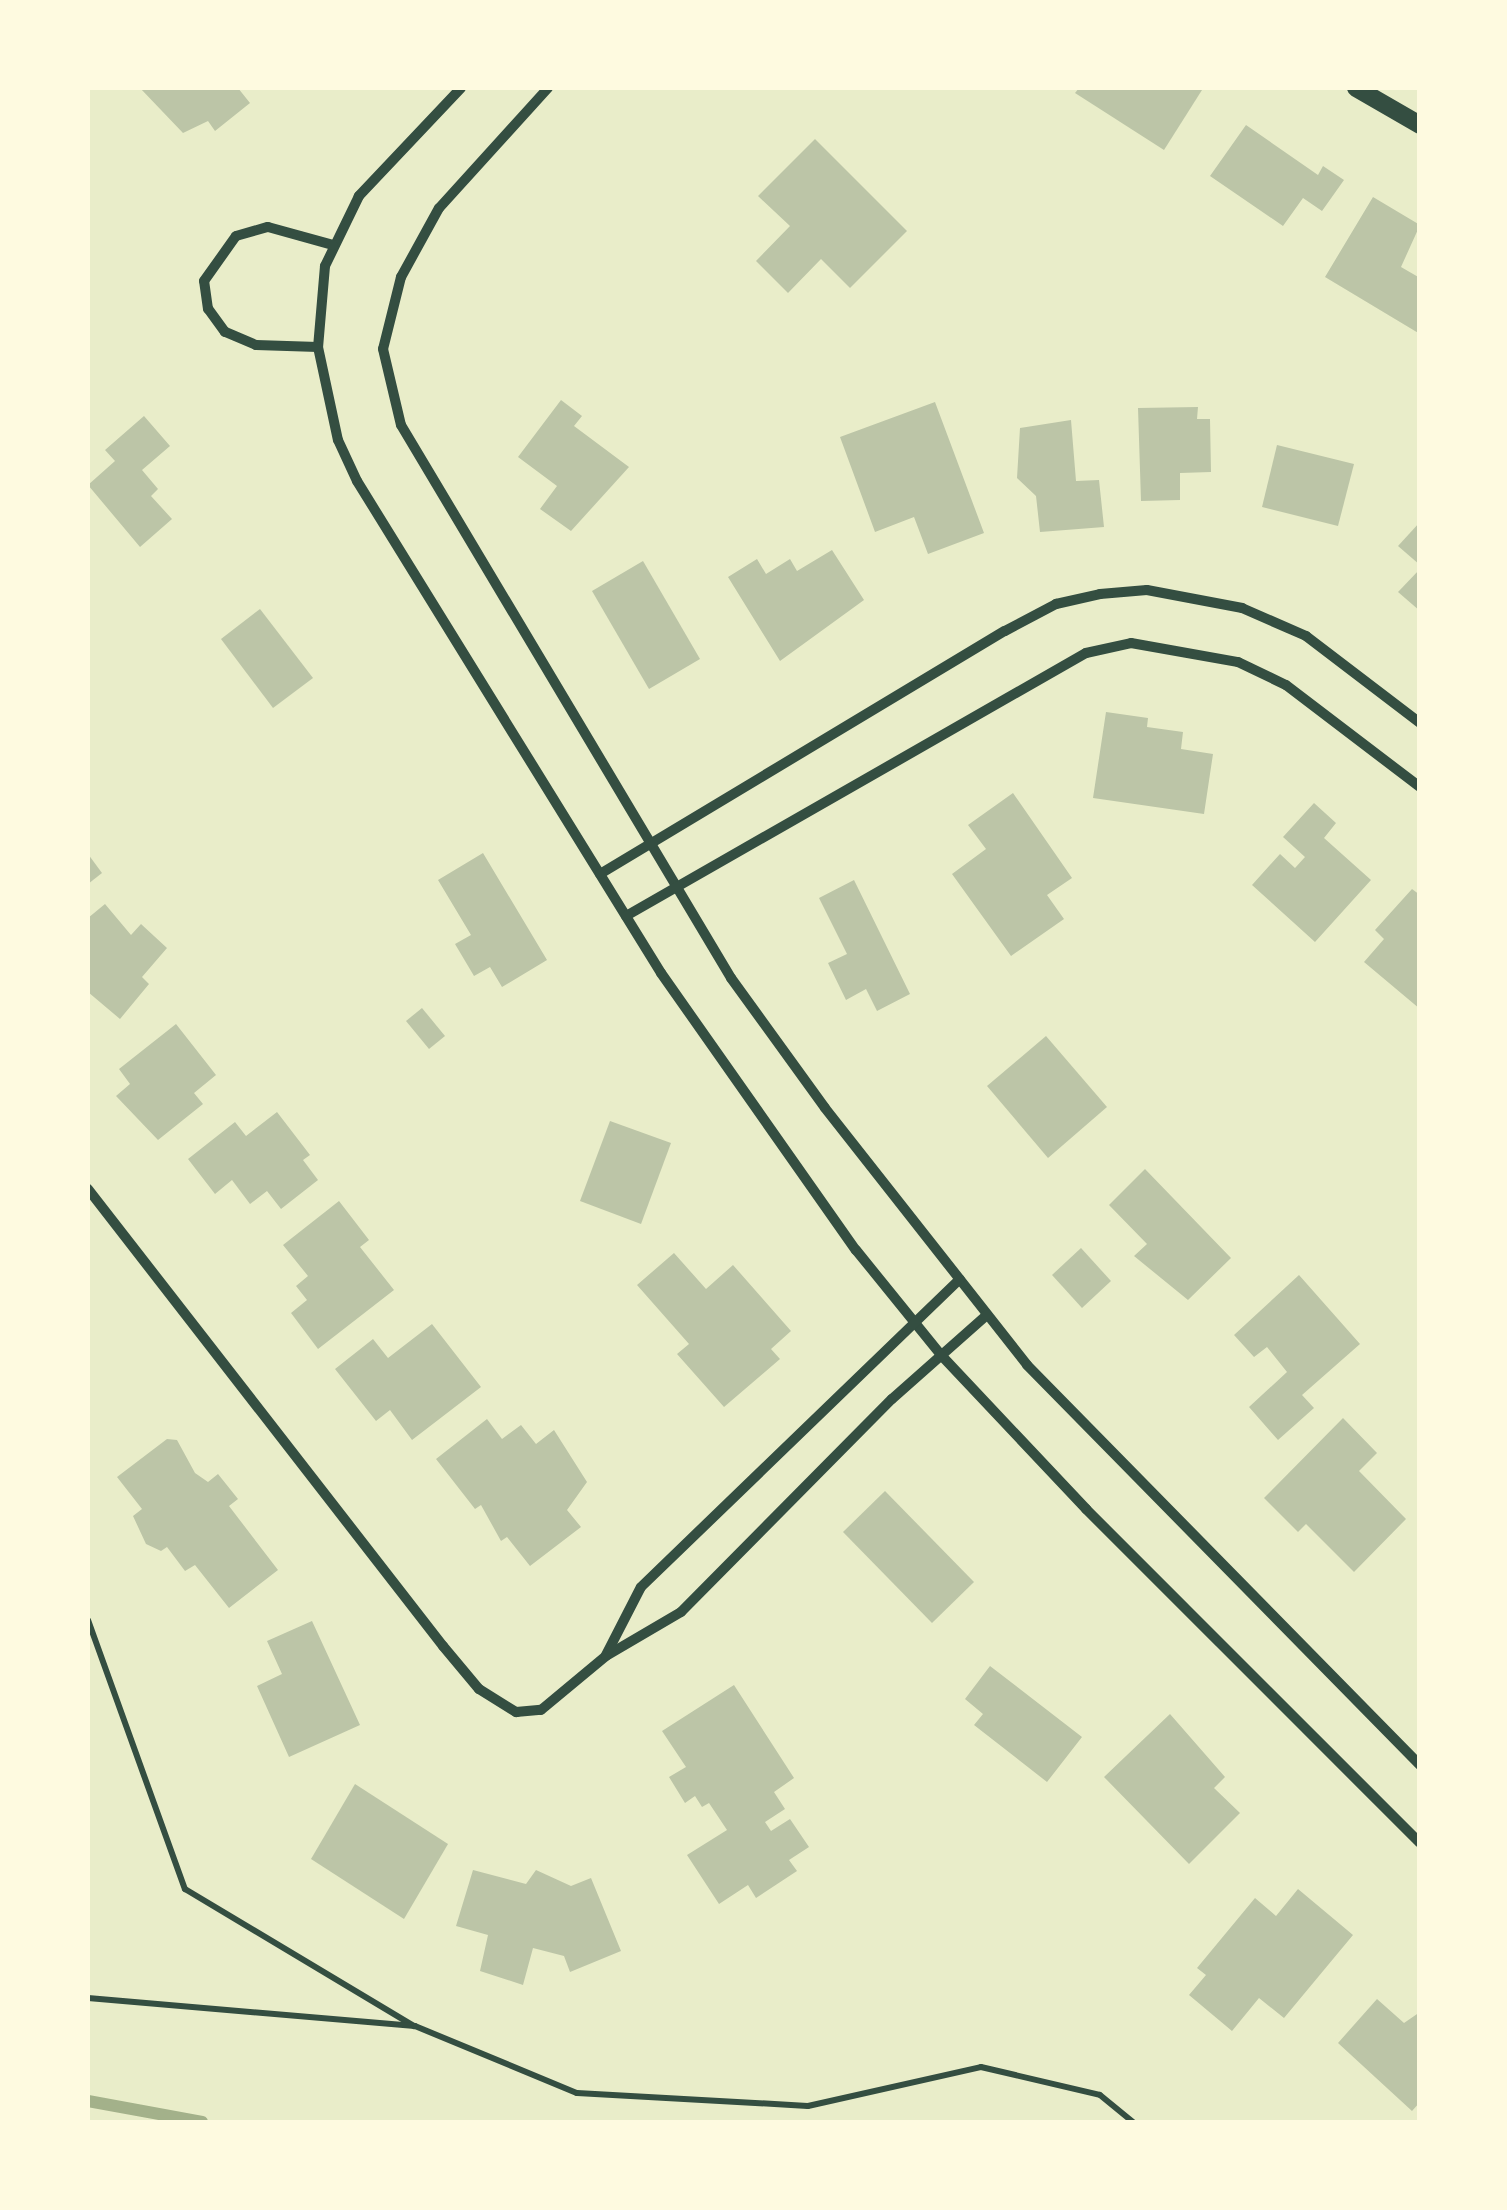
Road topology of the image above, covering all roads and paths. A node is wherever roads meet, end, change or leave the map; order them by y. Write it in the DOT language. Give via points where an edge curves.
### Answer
graph roads {
  1 [pos="461,88"];
  2 [pos="548,88"];
  3 [pos="1356,88"];
  4 [pos="1420,125"];
  5 [pos="333,245"];
  6 [pos="318,347"];
  7 [pos="1420,723"];
  8 [pos="1420,787"];
  9 [pos="650,844"];
  10 [pos="600,874"];
  11 [pos="676,888"];
  12 [pos="626,916"];
  13 [pos="88,1188"];
  14 [pos="960,1280"];
  15 [pos="988,1315"];
  16 [pos="913,1321"];
  17 [pos="940,1355"];
  18 [pos="88,1620"];
  19 [pos="606,1656"];
  20 [pos="1420,1765"];
  21 [pos="1420,1843"];
  22 [pos="88,1998"];
  23 [pos="415,2026"];
  24 [pos="1133,2122"];
  1 -- 5 [label="street" via="358,196"];
  2 -- 9 [label="street" via="439,208 401,277 383,350 401,425"];
  3 -- 4 [label="street"];
  5 -- 6 [label="street" via="318,302"];
  5 -- 6 [label="street" via="268,228 236,236 204,281 208,308 225,332 256,345"];
  6 -- 10 [label="street" via="338,440 357,481"];
  7 -- 9 [label="street" via="1306,636 1242,608 1147,590 1100,594 1056,604 1005,631"];
  8 -- 11 [label="street" via="1286,686 1238,662 1131,644 1086,652"];
  9 -- 10 [label="street"];
  9 -- 11 [label="street"];
  10 -- 12 [label="street"];
  11 -- 12 [label="street"];
  11 -- 14 [label="street" via="773,1036"];
  12 -- 16 [label="street" via="730,1078"];
  13 -- 19 [label="street" via="479,1689 516,1712 540,1710"];
  14 -- 15 [label="street"];
  14 -- 16 [label="street"];
  15 -- 17 [label="street"];
  15 -- 20 [label="street" via="1027,1366"];
  16 -- 17 [label="street"];
  16 -- 19 [label="street" via="640,1587"];
  17 -- 19 [label="street" via="681,1612"];
  17 -- 21 [label="street"];
  18 -- 23 [label="path" via="184,1888"];
  22 -- 23 [label="path"];
  23 -- 24 [label="path" via="577,2093 808,2106 981,2067 1100,2095"];
}
